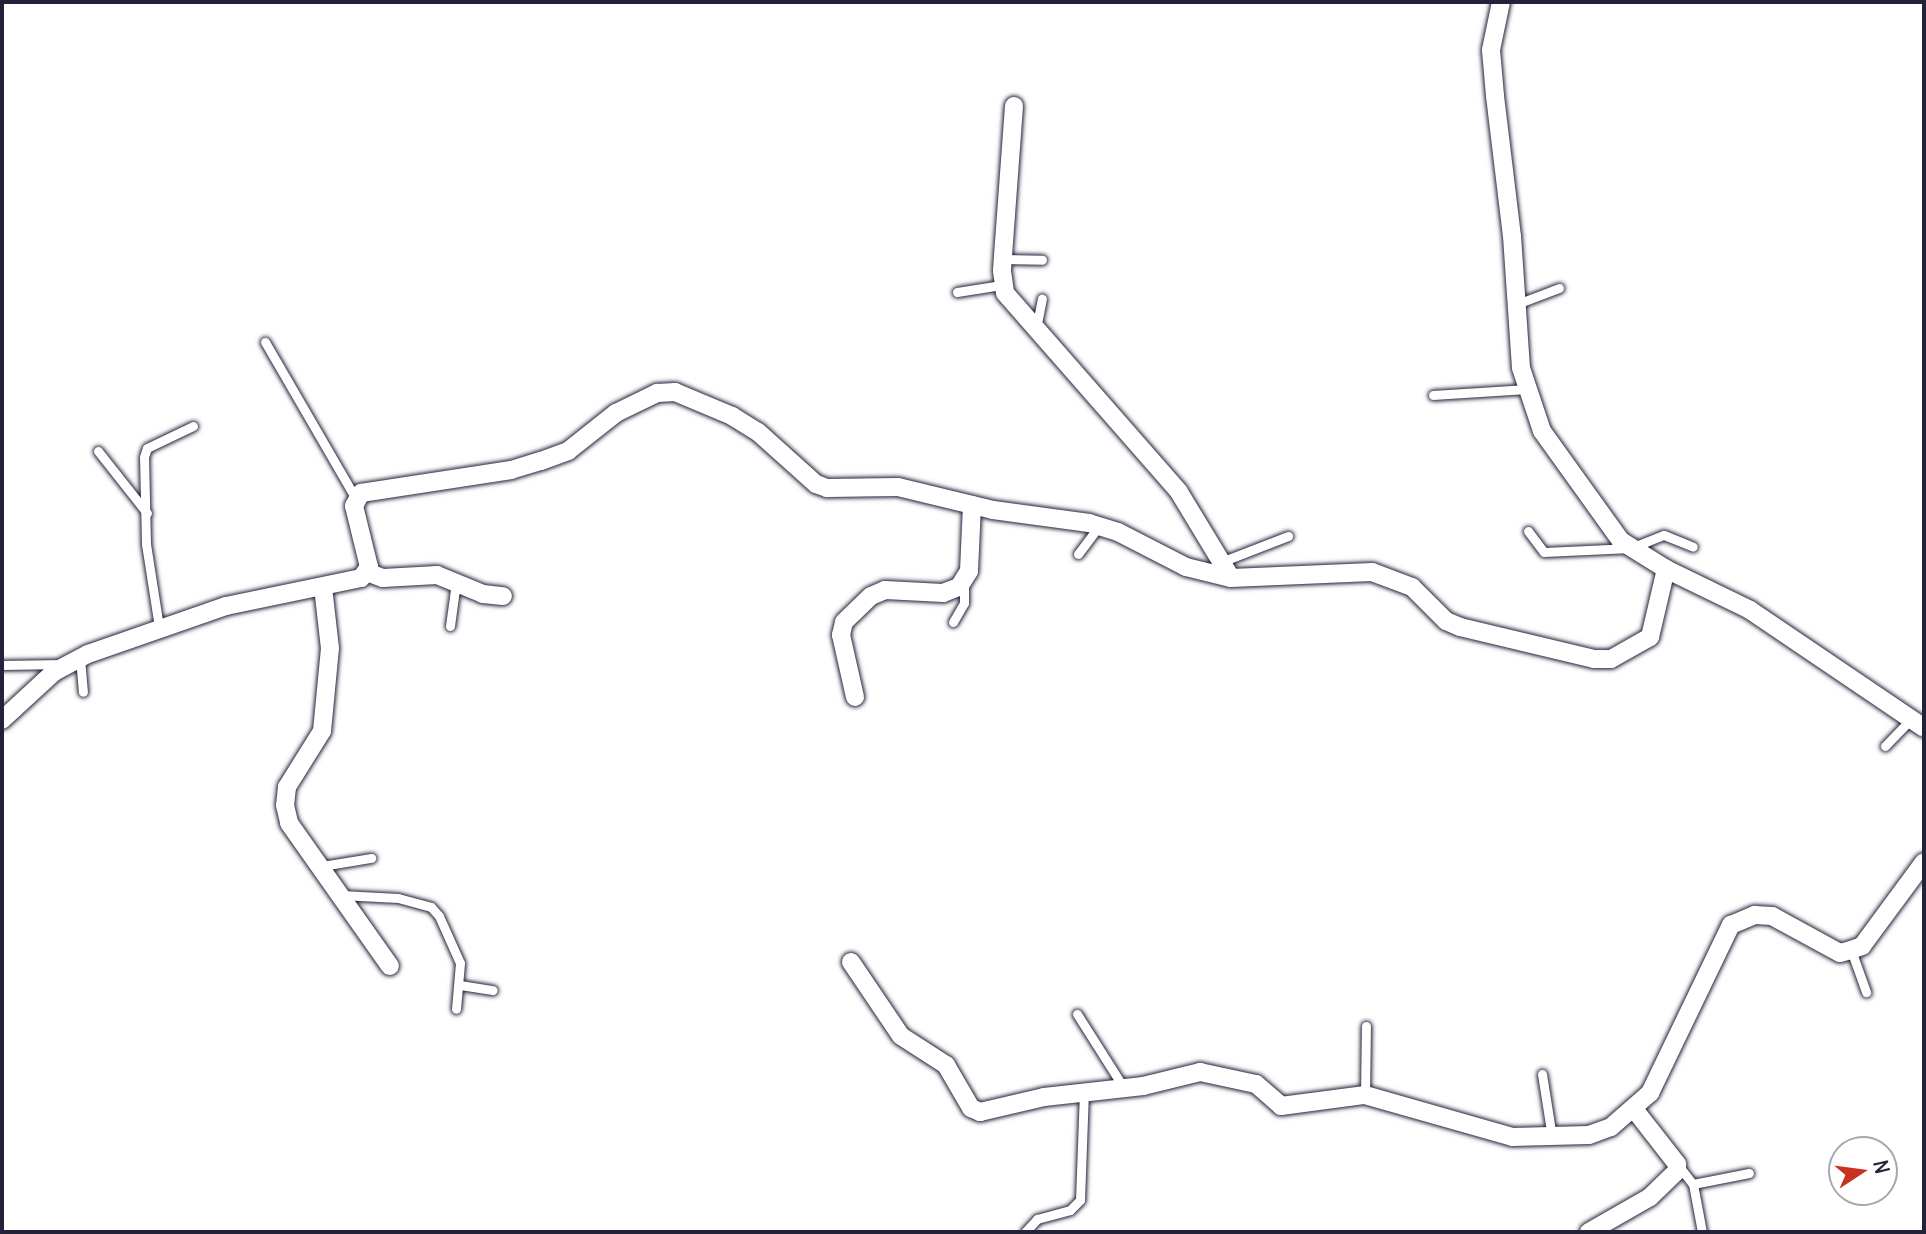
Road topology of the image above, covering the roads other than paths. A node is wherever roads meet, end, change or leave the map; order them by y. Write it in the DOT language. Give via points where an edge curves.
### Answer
graph roads {
  1 [pos="1501,2"];
  2 [pos="1014,106"];
  3 [pos="1003,260"];
  4 [pos="1041,260"];
  5 [pos="1001,285"];
  6 [pos="1559,288"];
  7 [pos="957,292"];
  8 [pos="1042,299"];
  9 [pos="1517,304"];
  10 [pos="1035,331"];
  11 [pos="265,342"];
  12 [pos="1527,389"];
  13 [pos="1433,395"];
  14 [pos="193,426"];
  15 [pos="98,451"];
  16 [pos="355,497"];
  17 [pos="972,505"];
  18 [pos="147,513"];
  19 [pos="1099,526"];
  20 [pos="1528,531"];
  21 [pos="1288,536"];
  22 [pos="1693,547"];
  23 [pos="1632,548"];
  24 [pos="1078,554"];
  25 [pos="1221,562"];
  26 [pos="1666,569"];
  27 [pos="367,572"];
  28 [pos="1231,578"];
  29 [pos="456,581"];
  30 [pos="964,583"];
  31 [pos="323,587"];
  32 [pos="503,596"];
  33 [pos="953,622"];
  34 [pos="450,625"];
  35 [pos="159,628"];
  36 [pos="73,661"];
  37 [pos="2,665"];
  38 [pos="83,692"];
  39 [pos="855,697"];
  40 [pos="2,719"];
  41 [pos="1918,723"];
  42 [pos="1885,746"];
  43 [pos="371,858"];
  44 [pos="1924,862"];
  45 [pos="321,866"];
  46 [pos="341,895"];
  47 [pos="1851,950"];
  48 [pos="851,962"];
  49 [pos="390,966"];
  50 [pos="460,985"];
  51 [pos="493,990"];
  52 [pos="1866,992"];
  53 [pos="456,1009"];
  54 [pos="1077,1014"];
  55 [pos="1366,1026"];
  56 [pos="1542,1074"];
  57 [pos="1124,1088"];
  58 [pos="1084,1091"];
  59 [pos="1365,1095"];
  60 [pos="1634,1109"];
  61 [pos="1552,1138"];
  62 [pos="1677,1164"];
  63 [pos="1749,1173"];
  64 [pos="1693,1184"];
  65 [pos="1025,1232"];
  66 [pos="1589,1232"];
  67 [pos="1702,1232"];
  1 -- 9 [label="street" via="1491,50"];
  2 -- 3 [label="street"];
  3 -- 4 [label="lane"];
  3 -- 5 [label="street"];
  5 -- 7 [label="lane"];
  5 -- 10 [label="street"];
  6 -- 9 [label="lane"];
  8 -- 10 [label="lane"];
  9 -- 12 [label="street"];
  10 -- 25 [label="street" via="1179,492"];
  11 -- 16 [label="lane"];
  12 -- 13 [label="lane"];
  12 -- 23 [label="street" via="1542,431 1604,521"];
  14 -- 18 [label="lane" via="147,448"];
  15 -- 18 [label="lane"];
  16 -- 17 [label="street" via="541,461 568,451 635,401 675,392 708,404 758,432 816,484 837,489 898,487"];
  16 -- 27 [label="street"];
  17 -- 19 [label="street"];
  17 -- 30 [label="street"];
  18 -- 35 [label="lane" via="149,568"];
  19 -- 24 [label="lane"];
  19 -- 28 [label="street" via="1186,567"];
  20 -- 23 [label="lane" via="1544,552"];
  21 -- 25 [label="lane"];
  22 -- 23 [label="lane" via="1664,535"];
  23 -- 26 [label="street"];
  25 -- 28 [label="street"];
  26 -- 28 [label="street" via="1650,637 1611,659 1594,659 1460,627 1446,621 1412,587 1372,572"];
  26 -- 41 [label="street" via="1750,610"];
  27 -- 29 [label="street" via="383,579 419,574"];
  27 -- 31 [label="street" via="361,578"];
  29 -- 32 [label="street" via="483,594"];
  29 -- 34 [label="lane"];
  30 -- 33 [label="lane" via="964,603"];
  30 -- 39 [label="street" via="943,593 885,590 848,616 841,635"];
  31 -- 35 [label="street" via="267,595"];
  31 -- 45 [label="street" via="330,648 323,724 316,746 287,788 285,805 289,823"];
  35 -- 36 [label="street"];
  36 -- 37 [label="lane"];
  36 -- 38 [label="lane"];
  36 -- 40 [label="street" via="31,690"];
  41 -- 42 [label="lane"];
  43 -- 45 [label="lane"];
  44 -- 47 [label="street" via="1861,946"];
  45 -- 46 [label="street"];
  46 -- 49 [label="street"];
  46 -- 50 [label="lane" via="398,898 430,907 439,916 460,962"];
  47 -- 52 [label="lane"];
  47 -- 60 [label="street" via="1840,953 1772,916 1755,915 1731,925 1674,1049 1650,1093"];
  48 -- 58 [label="street" via="901,1036 946,1065 971,1108 980,1112"];
  50 -- 51 [label="lane"];
  50 -- 53 [label="lane"];
  54 -- 57 [label="lane"];
  55 -- 59 [label="lane"];
  56 -- 61 [label="lane"];
  57 -- 58 [label="street"];
  57 -- 59 [label="street" via="1200,1072 1256,1084 1281,1106"];
  58 -- 65 [label="lane" via="1080,1200 1070,1210 1037,1219"];
  59 -- 61 [label="street" via="1512,1137"];
  60 -- 61 [label="street" via="1611,1127 1589,1135"];
  60 -- 62 [label="street"];
  62 -- 64 [label="lane"];
  62 -- 66 [label="street" via="1666,1185"];
  63 -- 64 [label="lane"];
  64 -- 67 [label="lane"];
}
